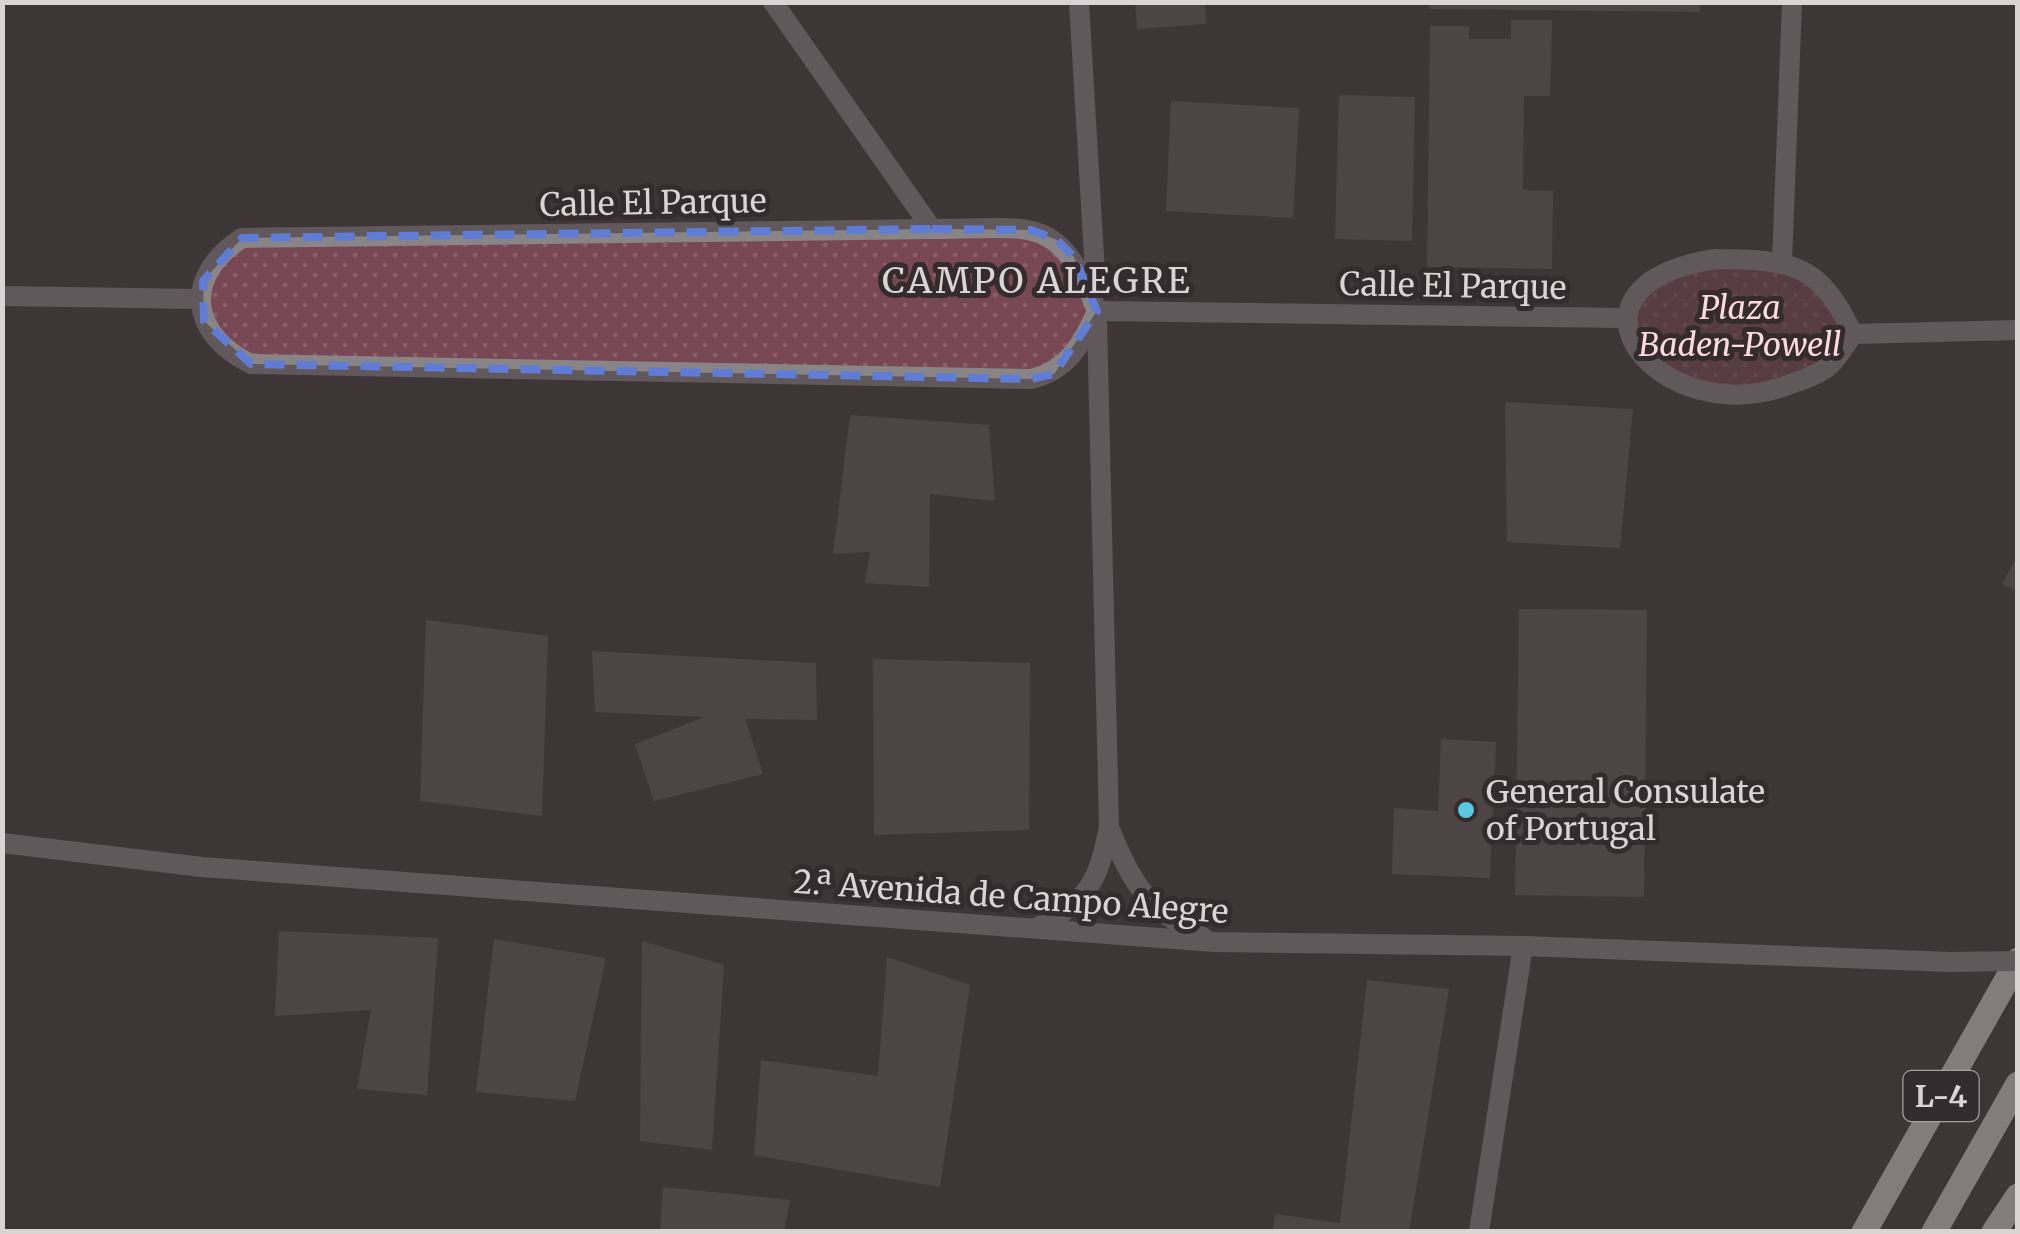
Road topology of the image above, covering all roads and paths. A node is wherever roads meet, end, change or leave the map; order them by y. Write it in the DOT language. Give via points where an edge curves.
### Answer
graph roads {
  1 [pos="773,2"];
  2 [pos="1079,2"];
  3 [pos="1792,2"];
  4 [pos="932,229"];
  5 [pos="1782,262"];
  6 [pos="2,296"];
  7 [pos="199,299"];
  8 [pos="1097,311"];
  9 [pos="1627,318"];
  10 [pos="2018,330"];
  11 [pos="1853,334"];
  12 [pos="1110,827"];
  13 [pos="2,843"];
  14 [pos="1034,930"];
  15 [pos="1214,942"];
  16 [pos="1523,946"];
  17 [pos="2018,961"];
  18 [pos="2018,1084"];
  19 [pos="2018,1196"];
  20 [pos="1478,1232"];
  21 [pos="1864,1232"];
  22 [pos="1934,1232"];
  23 [pos="1994,1232"];
  1 -- 4 [label="street"];
  2 -- 8 [label="street"];
  3 -- 5 [label="street"];
  4 -- 7 [label="street, Calle El Parque" via="242,238 212,266"];
  4 -- 8 [label="street, Calle El Parque" via="1030,230 1057,240 1074,256"];
  5 -- 9 [label="street" via="1686,264 1634,295"];
  5 -- 11 [label="street" via="1822,282"];
  6 -- 7 [label="street"];
  7 -- 8 [label="street" via="218,340 251,364 1012,378 1054,374 1085,340"];
  8 -- 9 [label="street, Calle El Parque"];
  8 -- 12 [label="street"];
  9 -- 11 [label="street" via="1634,350 1652,368 1672,381 1724,393 1776,390 1807,378 1829,366"];
  10 -- 11 [label="street"];
  12 -- 14 [label="street" via="1096,880 1065,913"];
  12 -- 15 [label="street" via="1147,899"];
  13 -- 14 [label="street, 2.ª Avenida de Campo Alegre" via="222,869"];
  14 -- 15 [label="street, 2.ª Avenida de Campo Alegre"];
  15 -- 16 [label="street, 2.ª Avenida de Campo Alegre"];
  16 -- 17 [label="street, 2.ª Avenida de Campo Alegre, bridge"];
  16 -- 20 [label="street"];
  17 -- 21 [label="main road, L-4"];
  18 -- 22 [label="main road, L-4"];
  19 -- 23 [label="main road"];
}
